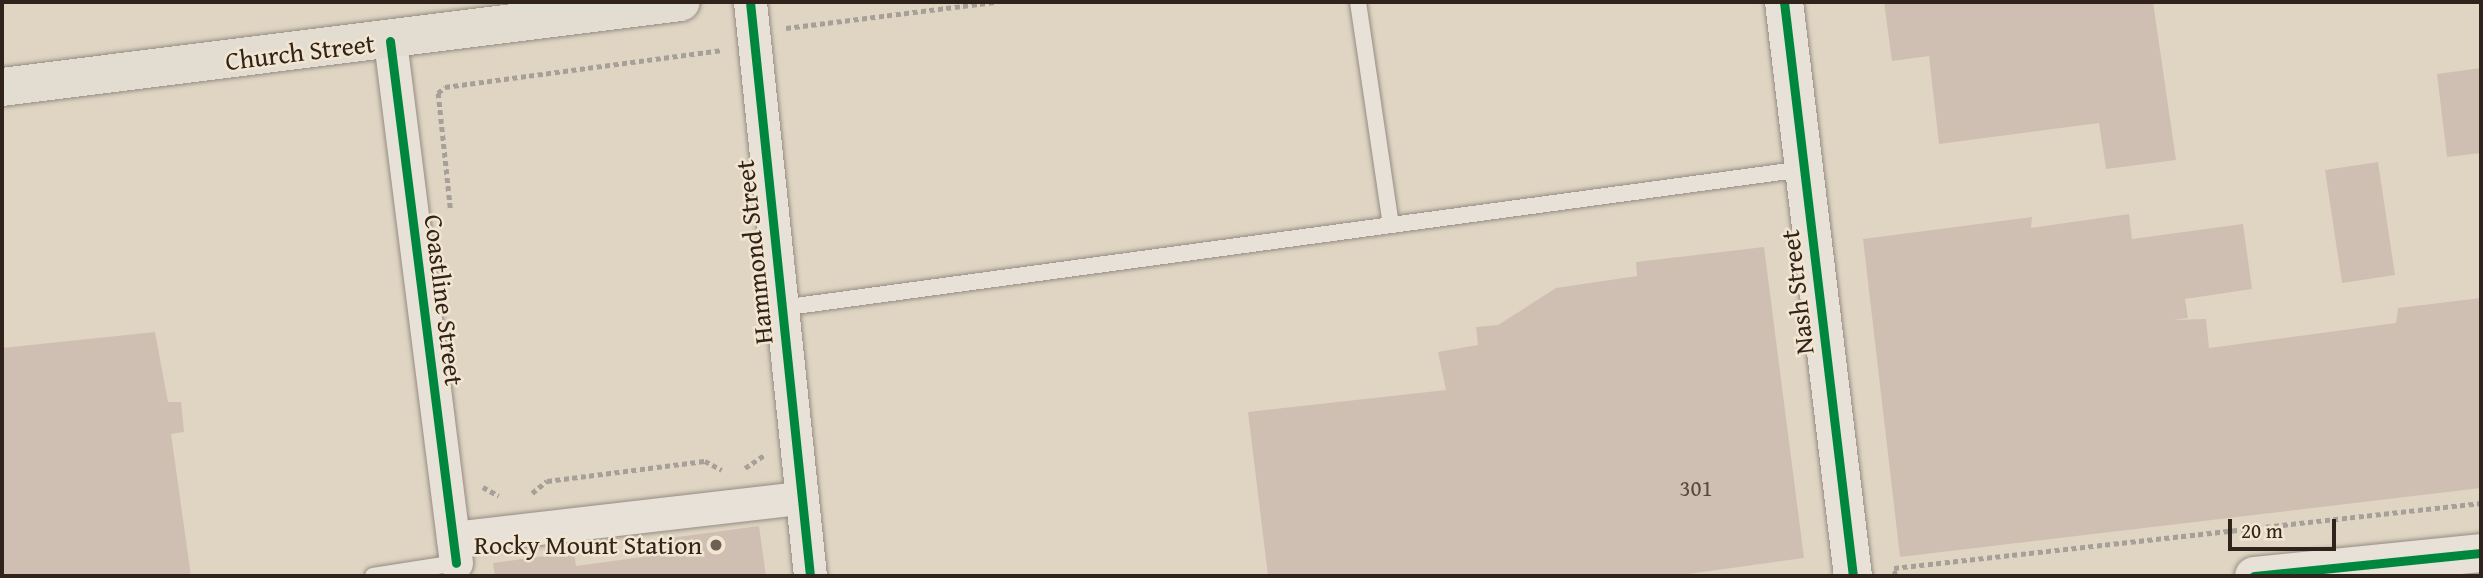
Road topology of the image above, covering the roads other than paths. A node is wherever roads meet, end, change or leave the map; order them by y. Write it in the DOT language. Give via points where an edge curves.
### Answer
graph roads {
  1 [pos="681,2"];
  2 [pos="750,2"];
  3 [pos="1358,2"];
  4 [pos="1784,2"];
  5 [pos="390,41"];
  6 [pos="2,87"];
  7 [pos="1804,169"];
  8 [pos="1391,225"];
  9 [pos="781,309"];
  10 [pos="801,498"];
  11 [pos="454,551"];
  12 [pos="2481,553"];
  13 [pos="373,576"];
  14 [pos="810,576"];
  15 [pos="1853,576"];
  16 [pos="2254,576"];
  1 -- 5 [label="main road, Church Street"];
  2 -- 9 [label="street, Hammond Street"];
  3 -- 8 [label="lane"];
  4 -- 7 [label="street, Nash Street"];
  5 -- 6 [label="main road, Church Street"];
  5 -- 11 [label="street, Coastline Street"];
  7 -- 8 [label="lane"];
  7 -- 15 [label="street, Nash Street"];
  8 -- 9 [label="lane"];
  9 -- 10 [label="street, Hammond Street"];
  10 -- 11 [label="street"];
  10 -- 14 [label="street, Hammond Street"];
  11 -- 13 [label="lane"];
  12 -- 16 [label="street"];
}
